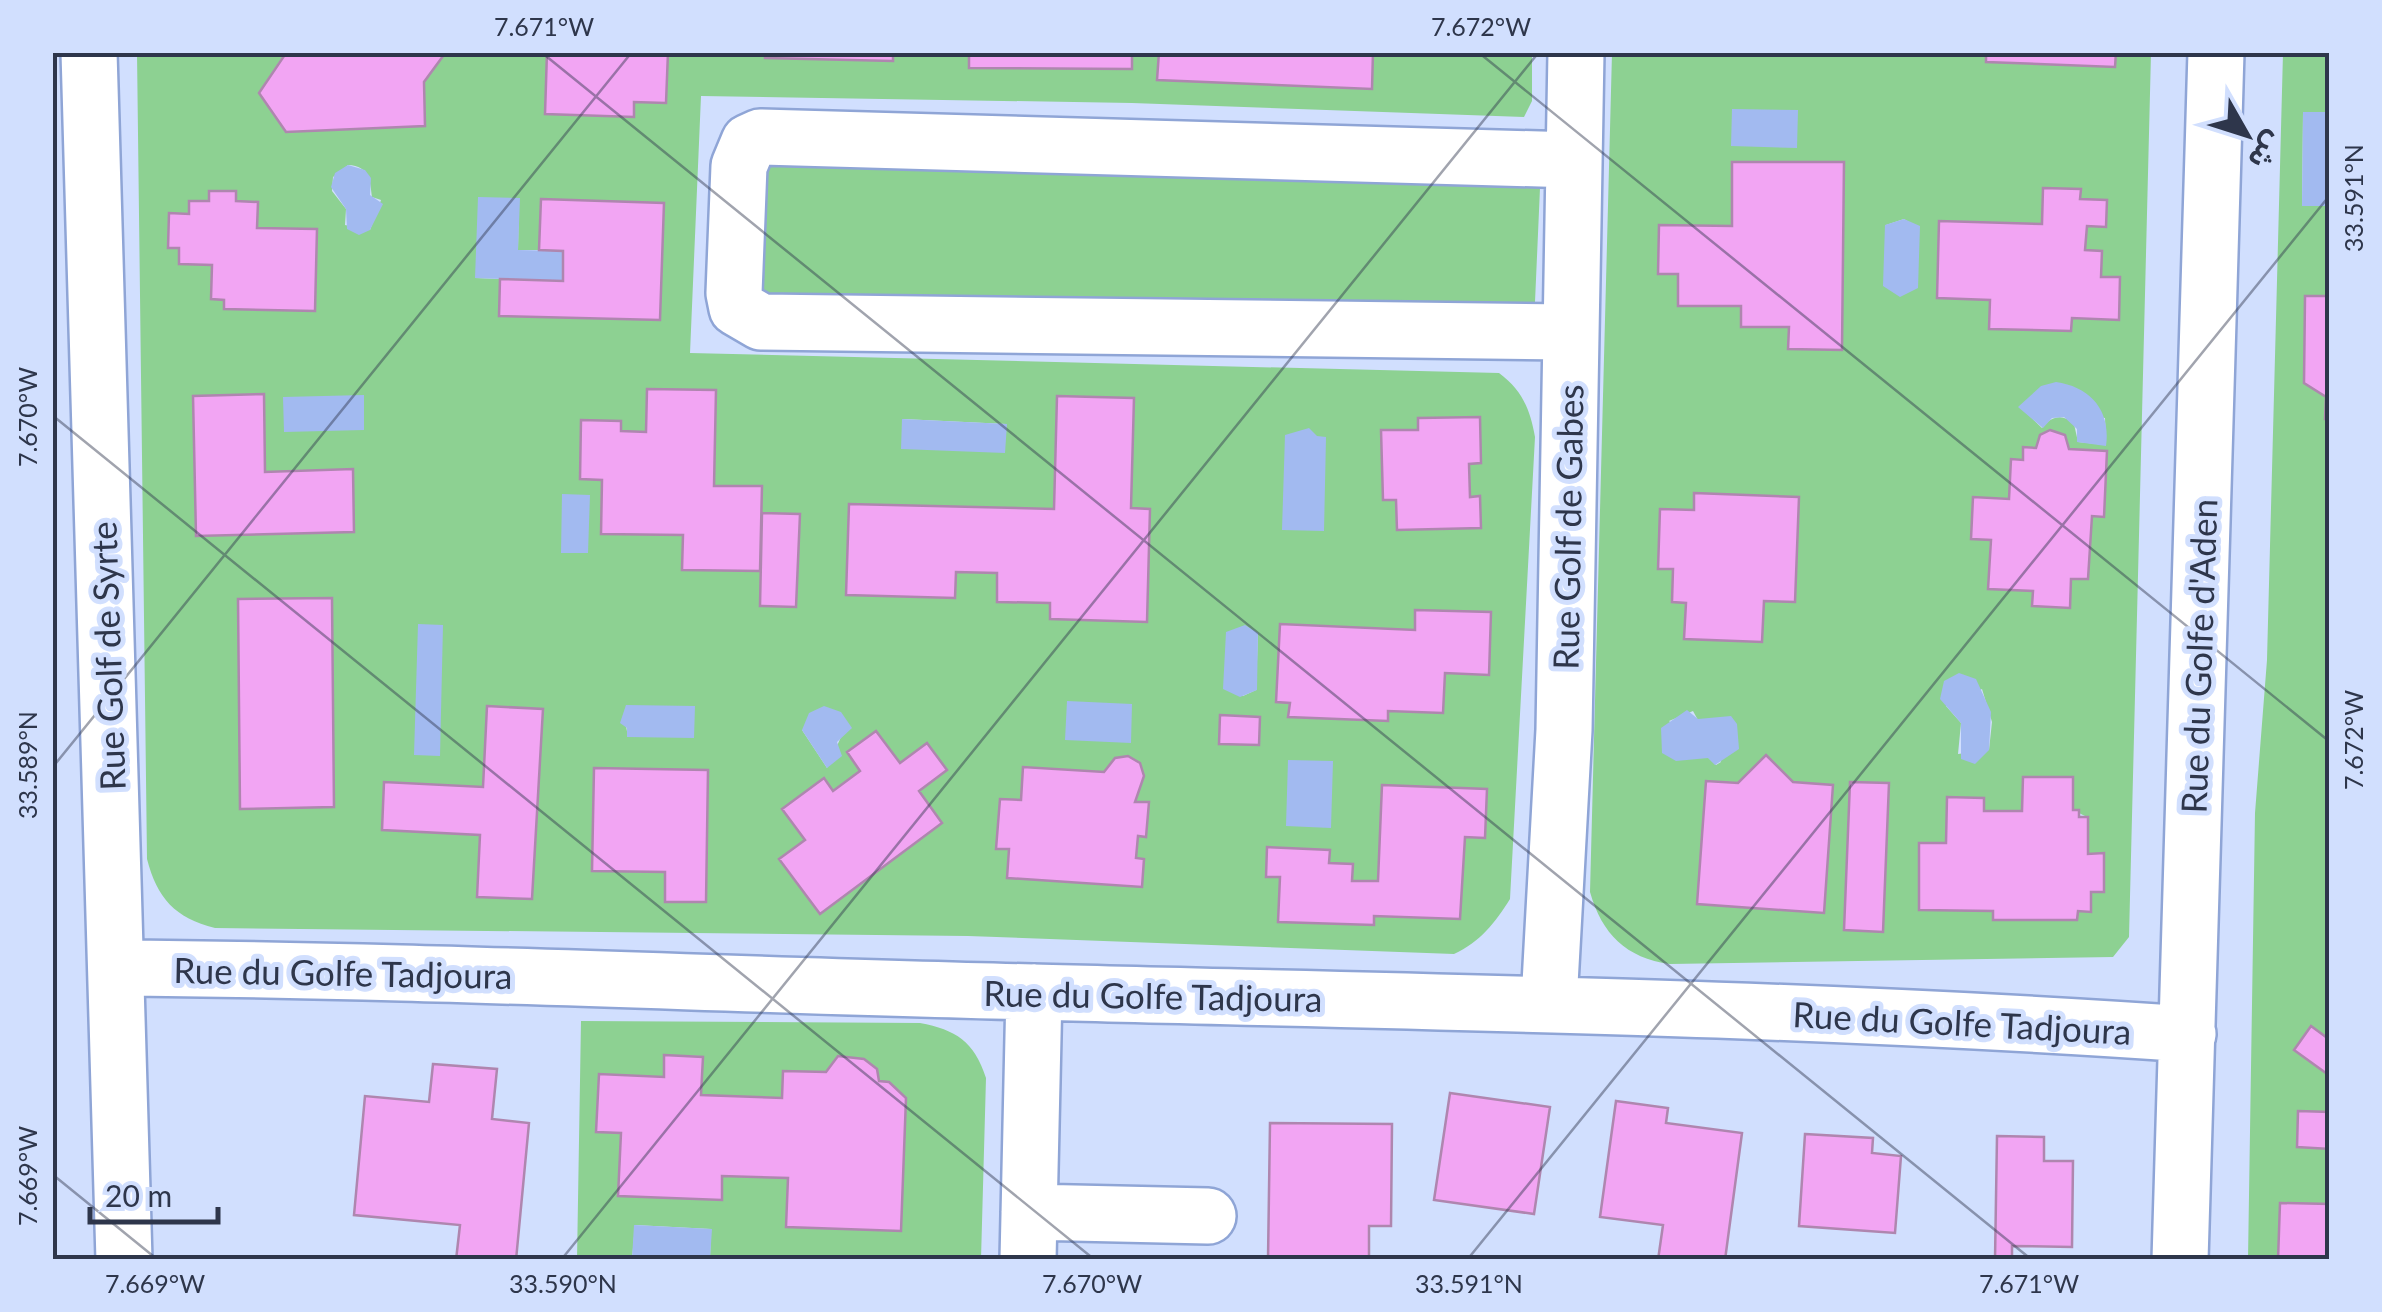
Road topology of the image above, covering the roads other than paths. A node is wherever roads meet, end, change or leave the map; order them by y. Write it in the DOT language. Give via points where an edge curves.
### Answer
graph roads {
  1 [pos="89,52"];
  2 [pos="1576,52"];
  3 [pos="2216,52"];
  4 [pos="1574,160"];
  5 [pos="1568,332"];
  6 [pos="117,968"];
  7 [pos="1034,992"];
  8 [pos="1549,1002"];
  9 [pos="2188,1034"];
  10 [pos="1208,1216"];
  11 [pos="1029,1236"];
  12 [pos="124,1260"];
  13 [pos="2180,1260"];
  1 -- 6 [label="street, Rue Golf de Syrte"];
  2 -- 4 [label="street, Rue Golf de Gabes"];
  3 -- 9 [label="street, Rue du Golfe d'Aden"];
  4 -- 5 [label="street, Rue Golf de Gabes"];
  4 -- 5 [label="street" via="760,137 749,142 739,166 734,293 737,308 761,322"];
  5 -- 8 [label="street, Rue Golf de Gabes" via="1564,714"];
  6 -- 7 [label="street, Rue du Golfe Tadjoura"];
  6 -- 12 [label="street, Rue Golf de Syrte"];
  7 -- 8 [label="street, Rue du Golfe Tadjoura"];
  7 -- 11 [label="street"];
  8 -- 9 [label="street, Rue du Golfe Tadjoura"];
  9 -- 13 [label="street, Rue du Golfe d'Aden"];
  10 -- 11 [label="street"];
}
